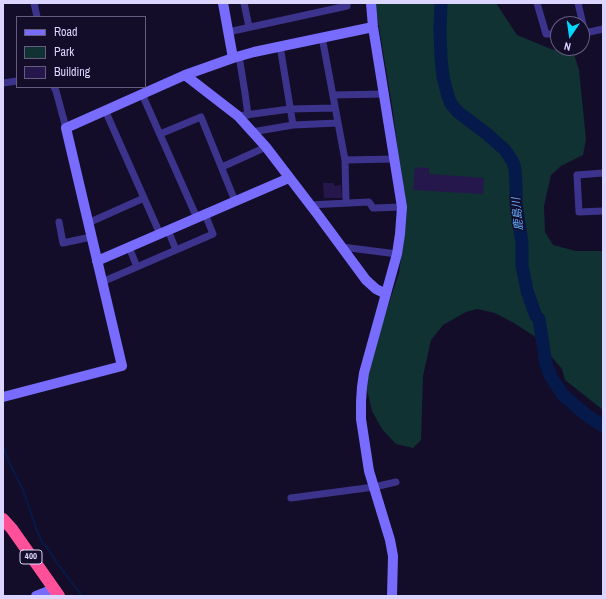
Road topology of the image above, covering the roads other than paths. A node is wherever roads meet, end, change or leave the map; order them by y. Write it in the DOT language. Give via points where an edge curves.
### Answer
graph roads {
  1 [pos="34,3"];
  2 [pos="223,3"];
  3 [pos="244,3"];
  4 [pos="347,3"];
  5 [pos="371,3"];
  6 [pos="537,3"];
  7 [pos="578,3"];
  8 [pos="37,16"];
  9 [pos="581,16"];
  10 [pos="249,27"];
  11 [pos="373,27"];
  12 [pos="603,29"];
  13 [pos="228,32"];
  14 [pos="590,32"];
  15 [pos="550,34"];
  16 [pos="322,37"];
  17 [pos="280,46"];
  18 [pos="236,57"];
  19 [pos="185,75"];
  20 [pos="16,80"];
  21 [pos="3,83"];
  22 [pos="54,88"];
  23 [pos="142,94"];
  24 [pos="384,94"];
  25 [pos="333,95"];
  26 [pos="335,108"];
  27 [pos="290,109"];
  28 [pos="105,110"];
  29 [pos="243,116"];
  30 [pos="338,123"];
  31 [pos="293,125"];
  32 [pos="66,128"];
  33 [pos="252,132"];
  34 [pos="160,134"];
  35 [pos="266,147"];
  36 [pos="394,158"];
  37 [pos="345,160"];
  38 [pos="222,167"];
  39 [pos="603,172"];
  40 [pos="289,178"];
  41 [pos="144,198"];
  42 [pos="235,201"];
  43 [pos="346,203"];
  44 [pos="309,205"];
  45 [pos="402,207"];
  46 [pos="603,211"];
  47 [pos="201,216"];
  48 [pos="59,222"];
  49 [pos="88,223"];
  50 [pos="164,232"];
  51 [pos="91,237"];
  52 [pos="129,247"];
  53 [pos="342,247"];
  54 [pos="176,250"];
  55 [pos="397,254"];
  56 [pos="97,261"];
  57 [pos="137,267"];
  58 [pos="102,282"];
  59 [pos="386,294"];
  60 [pos="3,397"];
  61 [pos="396,482"];
  62 [pos="374,487"];
  63 [pos="291,498"];
  64 [pos="3,519"];
  65 [pos="56,593"];
  66 [pos="36,596"];
  67 [pos="392,596"];
  1 -- 8 [label="street"];
  2 -- 13 [label="street"];
  3 -- 10 [label="street"];
  4 -- 10 [label="street" via="347,6"];
  5 -- 11 [label="street"];
  6 -- 15 [label="street" via="546,34"];
  7 -- 9 [label="street"];
  10 -- 13 [label="street"];
  11 -- 16 [label="street"];
  11 -- 24 [label="street"];
  12 -- 14 [label="street"];
  13 -- 18 [label="street"];
  16 -- 17 [label="street"];
  16 -- 25 [label="street"];
  17 -- 18 [label="street"];
  17 -- 27 [label="street"];
  18 -- 19 [label="street"];
  18 -- 29 [label="street" via="245,93"];
  19 -- 23 [label="street"];
  19 -- 29 [label="street"];
  20 -- 21 [label="street"];
  22 -- 32 [label="street"];
  23 -- 28 [label="street"];
  23 -- 34 [label="street"];
  24 -- 25 [label="street"];
  24 -- 36 [label="street"];
  25 -- 26 [label="street"];
  26 -- 27 [label="street"];
  26 -- 30 [label="street"];
  27 -- 29 [label="street"];
  27 -- 31 [label="street"];
  28 -- 32 [label="street"];
  28 -- 41 [label="street"];
  29 -- 33 [label="street"];
  30 -- 31 [label="street"];
  30 -- 37 [label="street"];
  31 -- 33 [label="street"];
  32 -- 49 [label="street"];
  33 -- 35 [label="street"];
  34 -- 38 [label="street" via="201,117"];
  34 -- 47 [label="street"];
  35 -- 38 [label="street"];
  35 -- 40 [label="street"];
  36 -- 37 [label="street"];
  36 -- 45 [label="street"];
  37 -- 43 [label="street"];
  38 -- 42 [label="street"];
  39 -- 46 [label="street" via="577,175 579,212"];
  40 -- 42 [label="street"];
  40 -- 44 [label="street"];
  41 -- 49 [label="street"];
  41 -- 50 [label="street"];
  42 -- 47 [label="street"];
  43 -- 44 [label="street"];
  43 -- 45 [label="street" via="369,202 373,208"];
  44 -- 53 [label="street"];
  45 -- 55 [label="street"];
  47 -- 50 [label="street"];
  47 -- 54 [label="street" via="213,234"];
  48 -- 51 [label="street" via="63,243"];
  49 -- 51 [label="street"];
  50 -- 52 [label="street"];
  50 -- 54 [label="street"];
  51 -- 56 [label="street"];
  52 -- 56 [label="street"];
  52 -- 57 [label="street"];
  53 -- 55 [label="street"];
  53 -- 59 [label="street" via="366,280"];
  54 -- 57 [label="street"];
  55 -- 59 [label="street"];
  56 -- 58 [label="street"];
  57 -- 58 [label="street"];
  58 -- 60 [label="street" via="122,366"];
  59 -- 62 [label="street" via="364,373 361,402 369,472"];
  61 -- 62 [label="street"];
  62 -- 63 [label="street"];
  62 -- 67 [label="street" via="393,556"];
  64 -- 65 [label="highway, 400"];
  65 -- 66 [label="street"];
}
